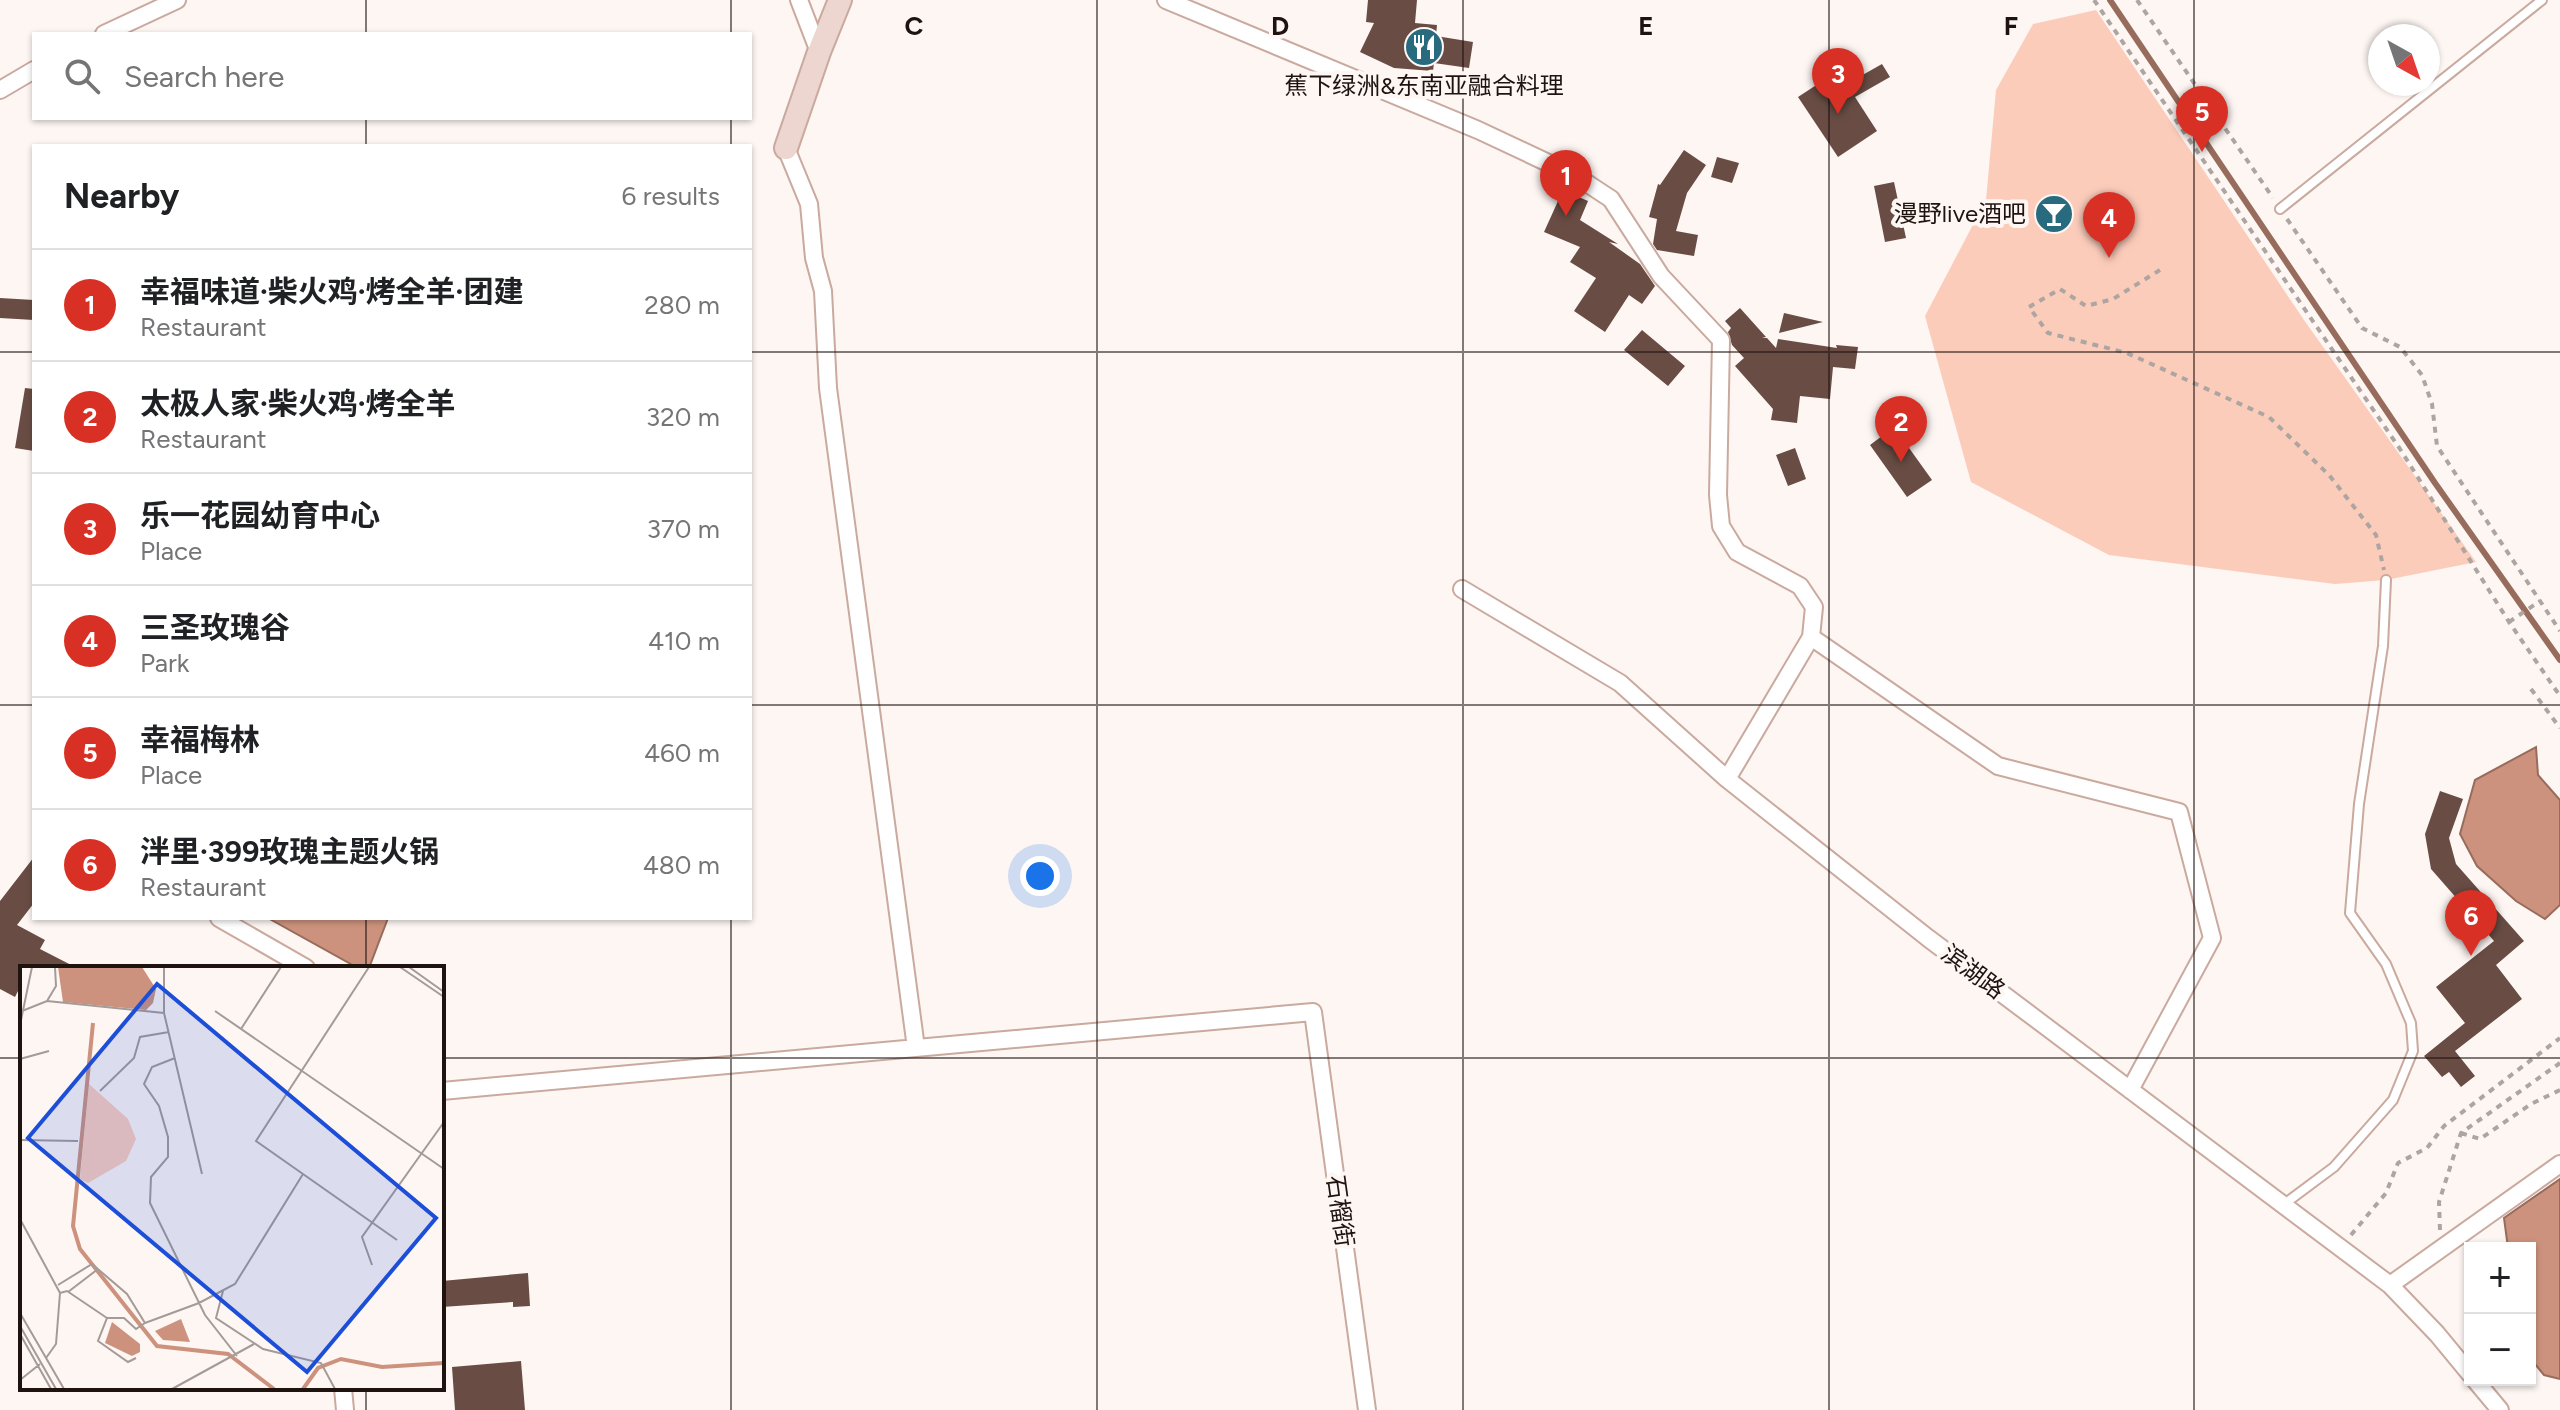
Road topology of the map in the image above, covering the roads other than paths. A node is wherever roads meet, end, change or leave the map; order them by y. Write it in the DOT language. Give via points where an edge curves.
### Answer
graph roads {
  1 [pos="177,0"];
  2 [pos="799,0"];
  3 [pos="840,0"];
  4 [pos="1166,0"];
  5 [pos="2542,0"];
  6 [pos="108,32"];
  7 [pos="819,52"];
  8 [pos="32,71"];
  9 [pos="0,90"];
  10 [pos="786,148"];
  11 [pos="2280,209"];
  12 [pos="2386,580"];
  13 [pos="1462,589"];
  14 [pos="1811,637"];
  15 [pos="1727,779"];
  16 [pos="222,920"];
  17 [pos="303,966"];
  18 [pos="916,1048"];
  19 [pos="2130,1090"];
  20 [pos="444,1091"];
  21 [pos="2560,1164"];
  22 [pos="2283,1206"];
  23 [pos="2390,1285"];
  24 [pos="2464,1367"];
  25 [pos="2480,1386"];
  26 [pos="343,1390"];
  27 [pos="345,1410"];
  28 [pos="1367,1410"];
  29 [pos="2500,1410"];
  1 -- 6 [label="street"];
  2 -- 7 [label="street"];
  3 -- 7 [label="street"];
  4 -- 14 [label="street" via="1478,130 1576,176 1611,199 1661,276 1721,340 1721,526 1737,552 1800,586 1814,607"];
  5 -- 11 [label="lane"];
  7 -- 10 [label="street"];
  8 -- 9 [label="street"];
  10 -- 18 [label="street" via="809,204 823,291 828,388"];
  12 -- 22 [label="lane" via="2383,646 2359,804 2350,913 2386,964 2411,1023 2413,1051 2393,1100 2334,1167"];
  13 -- 15 [label="street, 滨湖路" via="1620,683"];
  14 -- 15 [label="street"];
  14 -- 19 [label="street" via="1998,766 2179,812 2212,938"];
  15 -- 19 [label="street, 滨湖路"];
  16 -- 17 [label="street"];
  18 -- 20 [label="street"];
  18 -- 28 [label="street, 石榴街" via="1313,1012"];
  19 -- 22 [label="street, 滨湖路"];
  21 -- 23 [label="street"];
  22 -- 23 [label="street, 滨湖路"];
  23 -- 24 [label="street, 滨湖路"];
  25 -- 29 [label="street"];
  26 -- 27 [label="street"];
}
